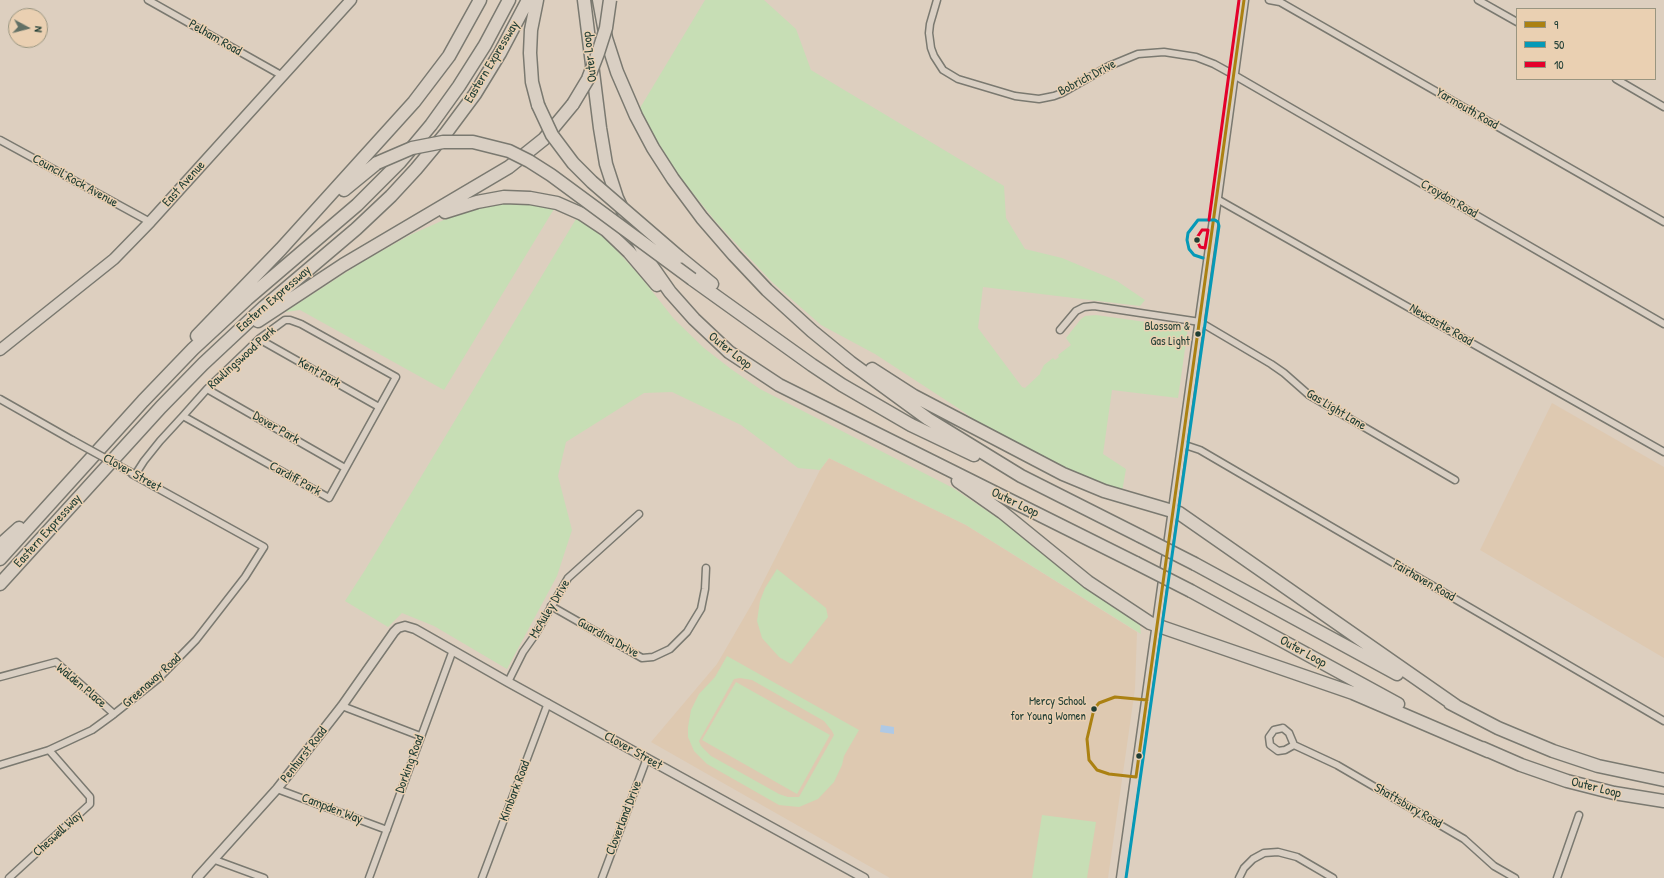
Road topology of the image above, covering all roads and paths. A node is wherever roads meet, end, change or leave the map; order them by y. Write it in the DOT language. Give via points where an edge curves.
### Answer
graph roads {
  1 [pos="148,0"];
  2 [pos="351,0"];
  3 [pos="480,0"];
  4 [pos="509,0"];
  5 [pos="528,0"];
  6 [pos="537,0"];
  7 [pos="583,0"];
  8 [pos="599,0"];
  9 [pos="610,0"];
  10 [pos="937,0"];
  11 [pos="1244,0"];
  12 [pos="1269,0"];
  13 [pos="1478,0"];
  14 [pos="1516,21"];
  15 [pos="281,75"];
  16 [pos="1234,75"];
  17 [pos="1618,80"];
  18 [pos="1664,107"];
  19 [pos="0,140"];
  20 [pos="1217,199"];
  21 [pos="150,222"];
  22 [pos="1664,222"];
  23 [pos="402,231"];
  24 [pos="281,249"];
  25 [pos="785,306"];
  26 [pos="1200,322"];
  27 [pos="1664,324"];
  28 [pos="1060,330"];
  29 [pos="711,336"];
  30 [pos="259,339"];
  31 [pos="786,346"];
  32 [pos="0,350"];
  33 [pos="396,377"];
  34 [pos="186,381"];
  35 [pos="207,389"];
  36 [pos="0,399"];
  37 [pos="143,401"];
  38 [pos="379,407"];
  39 [pos="183,416"];
  40 [pos="1182,444"];
  41 [pos="908,450"];
  42 [pos="1664,452"];
  43 [pos="345,468"];
  44 [pos="134,474"];
  45 [pos="1454,480"];
  46 [pos="62,490"];
  47 [pos="1052,493"];
  48 [pos="1173,510"];
  49 [pos="639,514"];
  50 [pos="56,523"];
  51 [pos="0,545"];
  52 [pos="264,547"];
  53 [pos="0,559"];
  54 [pos="706,568"];
  55 [pos="0,584"];
  56 [pos="0,594"];
  57 [pos="551,606"];
  58 [pos="402,626"];
  59 [pos="1157,626"];
  60 [pos="453,650"];
  61 [pos="0,677"];
  62 [pos="508,682"];
  63 [pos="548,703"];
  64 [pos="342,706"];
  65 [pos="1456,706"];
  66 [pos="114,714"];
  67 [pos="1664,721"];
  68 [pos="420,736"];
  69 [pos="1294,745"];
  70 [pos="49,750"];
  71 [pos="1488,751"];
  72 [pos="647,758"];
  73 [pos="0,765"];
  74 [pos="1664,780"];
  75 [pos="277,789"];
  76 [pos="1664,802"];
  77 [pos="1579,815"];
  78 [pos="387,830"];
  79 [pos="215,860"];
  80 [pos="9,878"];
  81 [pos="197,878"];
  82 [pos="264,878"];
  83 [pos="369,878"];
  84 [pos="482,878"];
  85 [pos="602,878"];
  86 [pos="864,878"];
  87 [pos="1121,878"];
  88 [pos="1239,878"];
  89 [pos="1333,878"];
  90 [pos="1515,878"];
  91 [pos="1557,878"];
  1 -- 15 [label="street, Pelham Road"];
  2 -- 15 [label="main road, East Avenue"];
  3 -- 24 [label="highway" via="434,78"];
  4 -- 37 [label="highway, Eastern Expressway" via="466,76 431,125 400,162 357,205 216,328"];
  5 -- 34 [label="highway, Eastern Expressway" via="478,89 416,169 365,221 242,327"];
  6 -- 31 [label="highway, bridge" via="530,48 532,77 538,105 552,136 572,163 592,182"];
  7 -- 29 [label="highway, Outer Loop" via="602,140 617,198 637,242 656,272 686,310"];
  8 -- 25 [label="highway, Outer Loop" via="606,38 617,72 653,148 684,194 718,237"];
  9 -- 23 [label="highway, bridge" via="606,28 586,83 552,131 520,160"];
  10 -- 16 [label="street, Bobrich Drive" via="929,33 931,48 938,64 958,79 1015,96 1038,99 1054,96 1116,62 1146,53 1196,57"];
  11 -- 16 [label="street"];
  12 -- 22 [label="street, Yarmouth Road" via="1280,2"];
  13 -- 14 [label="street"];
  15 -- 21 [label="main road, East Avenue"];
  16 -- 20 [label="street"];
  16 -- 27 [label="street, Croydon Road"];
  17 -- 18 [label="street"];
  19 -- 21 [label="street, Council Rock Avenue"];
  20 -- 26 [label="street"];
  20 -- 42 [label="street, Newcastle Road"];
  21 -- 32 [label="main road, East Avenue" via="104,269"];
  23 -- 29 [label="highway" via="457,208 490,199 526,197 557,203 590,219 612,235 674,304"];
  23 -- 34 [label="highway" via="331,272 270,312"];
  24 -- 31 [label="highway, bridge" via="377,163 412,148 443,142 473,142 509,151 551,174"];
  24 -- 37 [label="highway" via="206,326"];
  25 -- 47 [label="highway, Outer Loop" via="845,358 903,402 999,463"];
  25 -- 48 [label="highway" via="881,376 934,406 1084,483 1110,493"];
  26 -- 28 [label="street" via="1084,306 1076,311"];
  26 -- 40 [label="street"];
  26 -- 45 [label="street, Gas Light Lane" via="1271,364 1309,395"];
  29 -- 41 [label="highway, Outer Loop" via="779,385"];
  30 -- 33 [label="street, Rawlingswood Park" via="285,320 295,322"];
  30 -- 35 [label="street, Rawlingswood Park"];
  30 -- 38 [label="street, Kent Park"];
  31 -- 47 [label="highway" via="842,385 891,414"];
  33 -- 38 [label="street, Cardiff Park"];
  34 -- 50 [label="highway, Eastern Expressway"];
  35 -- 39 [label="street, Rawlingswood Park"];
  35 -- 43 [label="street, Dover Park"];
  36 -- 44 [label="street, Clover Street, bridge"];
  37 -- 46 [label="highway, Eastern Expressway"];
  38 -- 43 [label="street, Cardiff Park"];
  39 -- 43 [label="street, Cardiff Park" via="329,498"];
  39 -- 44 [label="street, Rawlingswood Park"];
  40 -- 48 [label="street"];
  40 -- 67 [label="street, Fairhaven Road" via="1200,450"];
  41 -- 59 [label="highway" via="984,499 1088,582 1147,622"];
  41 -- 71 [label="highway, Outer Loop, bridge" via="1191,591"];
  44 -- 52 [label="street, Clover Street"];
  46 -- 51 [label="highway"];
  46 -- 53 [label="highway, Eastern Expressway"];
  47 -- 65 [label="highway, Outer Loop, bridge" via="1195,564"];
  48 -- 59 [label="street"];
  48 -- 65 [label="highway"];
  49 -- 57 [label="street, McAuley Drive" via="568,578"];
  50 -- 55 [label="highway, Eastern Expressway"];
  50 -- 56 [label="highway"];
  52 -- 66 [label="street, Greenaway Road" via="245,577 196,640 158,679"];
  54 -- 57 [label="street, Guardina Drive" via="701,609 687,632 670,648 653,657 642,658"];
  57 -- 62 [label="street, McAuley Drive"];
  58 -- 60 [label="street, Clover Street" via="409,626"];
  58 -- 64 [label="street, Penhurst Road" via="394,632"];
  59 -- 71 [label="highway" via="1359,696"];
  59 -- 87 [label="street"];
  60 -- 62 [label="street, Clover Street"];
  60 -- 68 [label="street, Dorking Road"];
  61 -- 66 [label="street, Walden Place" via="56,662"];
  62 -- 63 [label="street, Clover Street"];
  63 -- 72 [label="street, Clover Street"];
  63 -- 84 [label="street, Kimbark Road"];
  64 -- 68 [label="street"];
  64 -- 75 [label="street, Penhurst Road"];
  65 -- 74 [label="highway, Outer Loop" via="1509,733 1559,753 1610,769"];
  66 -- 70 [label="street, Greenaway Road" via="92,730"];
  68 -- 78 [label="street, Dorking Road"];
  69 -- 90 [label="street, Shaftsbury Road" via="1337,765 1464,839 1494,866"];
  70 -- 73 [label="street, Greenaway Road"];
  70 -- 80 [label="street, Cheswell Way" via="90,797 90,804"];
  71 -- 76 [label="highway, Outer Loop" via="1561,779 1608,792"];
  72 -- 85 [label="street, Cloverland Drive"];
  72 -- 86 [label="street, Clover Street"];
  75 -- 78 [label="street, Campden Way"];
  75 -- 79 [label="street, Penhurst Road"];
  77 -- 91 [label="street"];
  78 -- 83 [label="street, Dorking Road"];
  79 -- 81 [label="street, Penhurst Road"];
  79 -- 82 [label="street"];
  88 -- 89 [label="street" via="1253,859 1264,853 1278,852 1296,857"];
}
